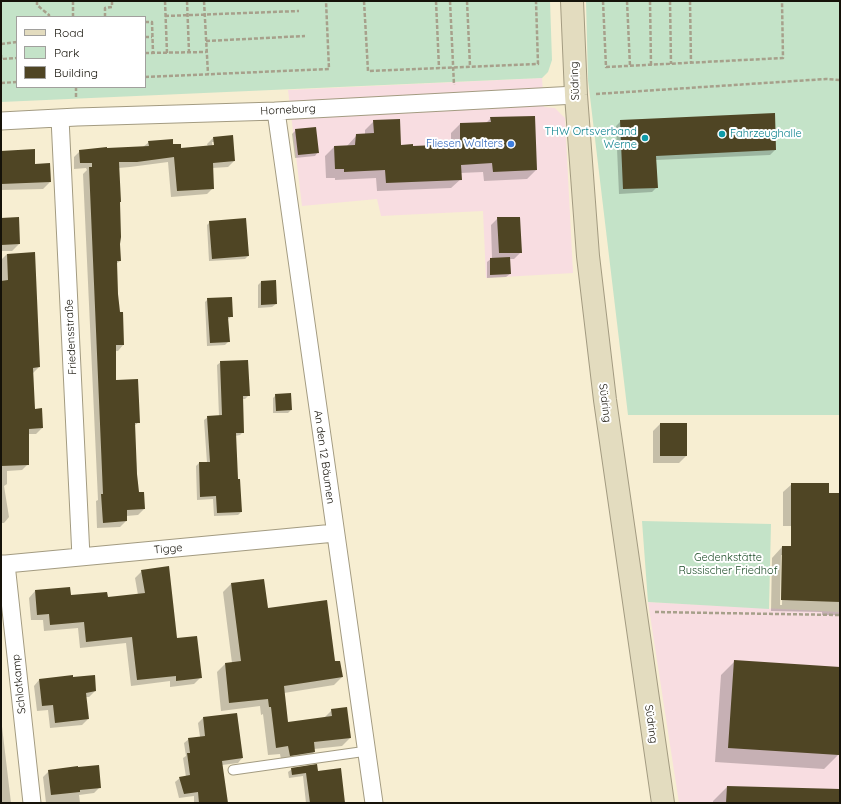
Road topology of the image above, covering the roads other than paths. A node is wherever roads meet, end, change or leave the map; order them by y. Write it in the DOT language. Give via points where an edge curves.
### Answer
graph roads {
  1 [pos="572,1"];
  2 [pos="576,95"];
  3 [pos="276,111"];
  4 [pos="60,118"];
  5 [pos="1,121"];
  6 [pos="335,533"];
  7 [pos="81,556"];
  8 [pos="4,564"];
  9 [pos="367,751"];
  10 [pos="233,770"];
  11 [pos="32,803"];
  12 [pos="374,803"];
  13 [pos="663,803"];
  1 -- 2 [label="street, Südring"];
  2 -- 3 [label="street, Horneburg"];
  2 -- 13 [label="street, Südring" via="588,256 605,400"];
  3 -- 4 [label="street, Horneburg"];
  3 -- 6 [label="street, An den 12 Bäumen"];
  4 -- 5 [label="street, Horneburg"];
  4 -- 7 [label="street, Friedensstraße"];
  6 -- 7 [label="street, Tigge"];
  6 -- 9 [label="street, An den 12 Bäumen"];
  7 -- 8 [label="street, Tigge"];
  8 -- 11 [label="street, Schlotkamp"];
  9 -- 10 [label="lane"];
  9 -- 12 [label="street, An den 12 Bäumen"];
}
